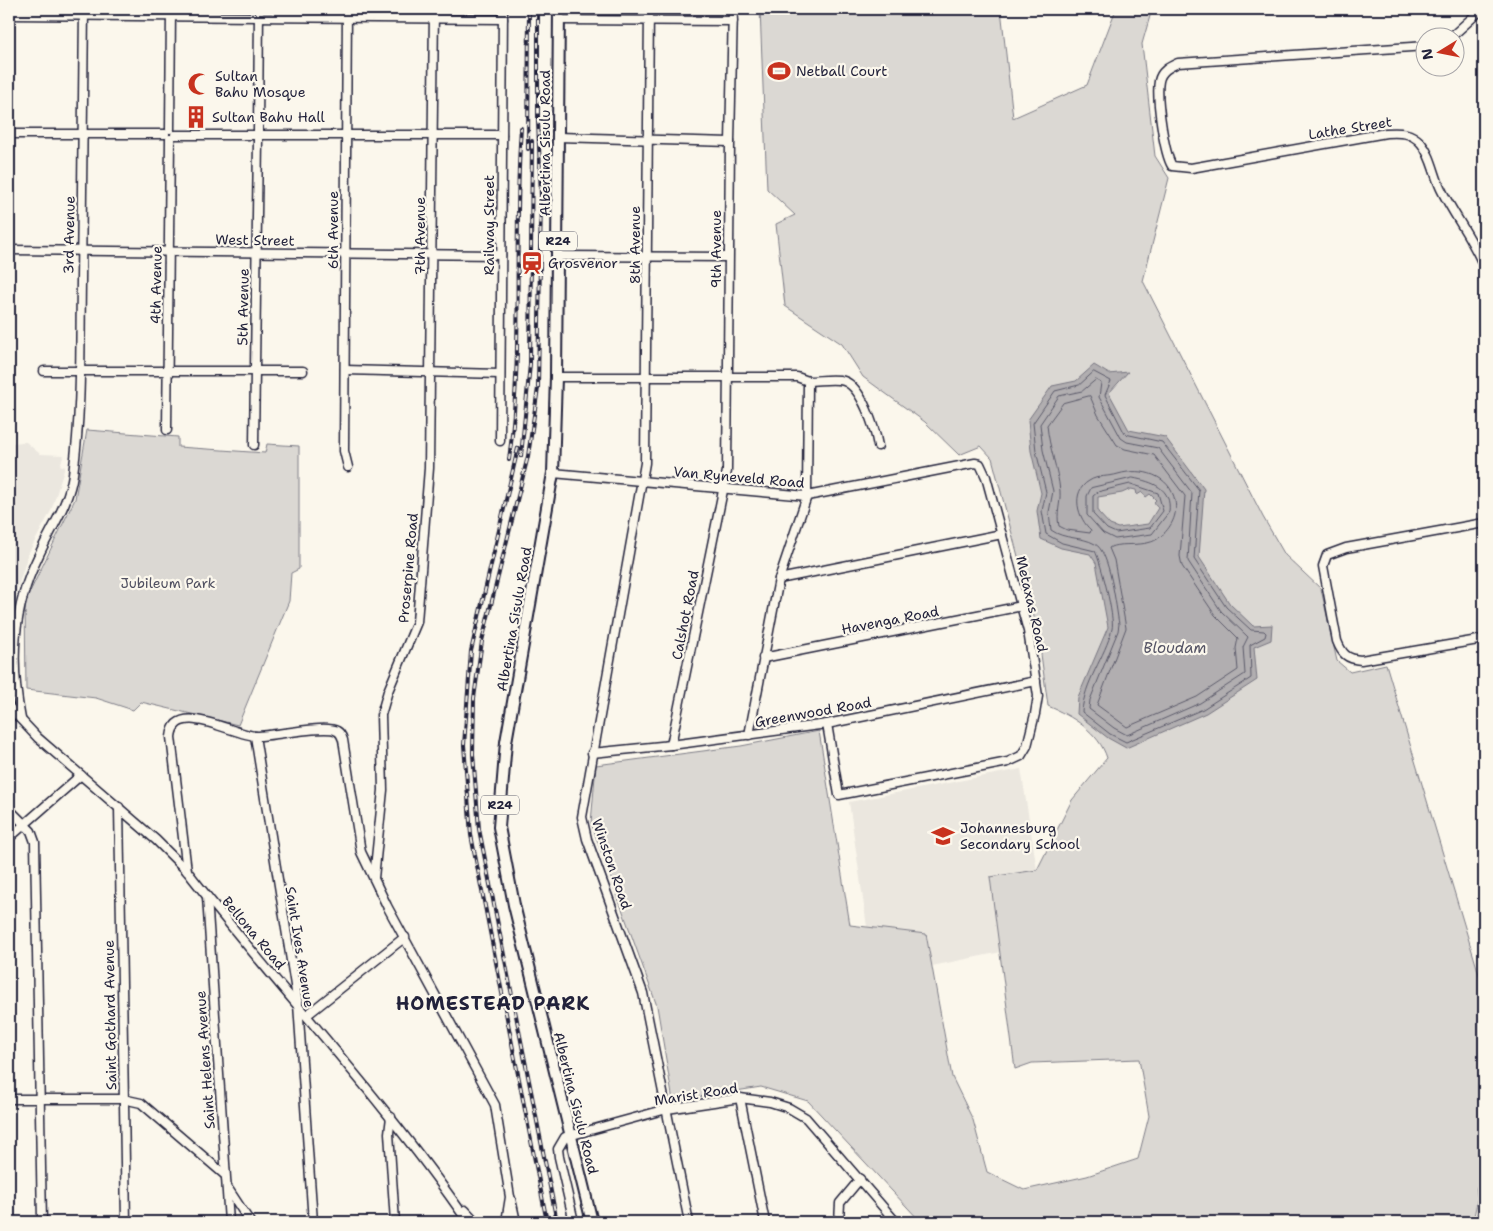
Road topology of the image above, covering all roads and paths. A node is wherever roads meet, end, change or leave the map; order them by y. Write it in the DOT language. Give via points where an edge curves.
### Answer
graph roads {
  1 [pos="347,9"];
  2 [pos="434,9"];
  3 [pos="503,9"];
  4 [pos="560,9"];
  5 [pos="649,9"];
  6 [pos="733,9"];
  7 [pos="1482,9"];
  8 [pos="84,12"];
  9 [pos="171,12"];
  10 [pos="259,13"];
  11 [pos="9,15"];
  12 [pos="347,18"];
  13 [pos="434,19"];
  14 [pos="503,20"];
  15 [pos="559,20"];
  16 [pos="649,20"];
  17 [pos="733,21"];
  18 [pos="1461,28"];
  19 [pos="1416,47"];
  20 [pos="9,134"];
  21 [pos="170,134"];
  22 [pos="82,135"];
  23 [pos="258,135"];
  24 [pos="433,135"];
  25 [pos="502,135"];
  26 [pos="346,136"];
  27 [pos="558,137"];
  28 [pos="648,139"];
  29 [pos="730,142"];
  30 [pos="9,250"];
  31 [pos="81,251"];
  32 [pos="169,252"];
  33 [pos="257,253"];
  34 [pos="346,254"];
  35 [pos="432,255"];
  36 [pos="501,255"];
  37 [pos="558,256"];
  38 [pos="647,257"];
  39 [pos="728,257"];
  40 [pos="1484,267"];
  41 [pos="345,370"];
  42 [pos="44,371"];
  43 [pos="80,371"];
  44 [pos="167,371"];
  45 [pos="255,371"];
  46 [pos="303,371"];
  47 [pos="432,373"];
  48 [pos="500,374"];
  49 [pos="646,375"];
  50 [pos="728,376"];
  51 [pos="556,377"];
  52 [pos="808,380"];
  53 [pos="167,430"];
  54 [pos="500,441"];
  55 [pos="254,445"];
  56 [pos="878,446"];
  57 [pos="430,463"];
  58 [pos="980,464"];
  59 [pos="348,467"];
  60 [pos="553,473"];
  61 [pos="643,481"];
  62 [pos="722,489"];
  63 [pos="807,496"];
  64 [pos="1484,523"];
  65 [pos="1002,534"];
  66 [pos="779,579"];
  67 [pos="1022,606"];
  68 [pos="1484,639"];
  69 [pos="763,658"];
  70 [pos="1036,681"];
  71 [pos="12,691"];
  72 [pos="9,707"];
  73 [pos="21,719"];
  74 [pos="827,724"];
  75 [pos="749,735"];
  76 [pos="255,736"];
  77 [pos="671,745"];
  78 [pos="592,753"];
  79 [pos="81,775"];
  80 [pos="119,808"];
  81 [pos="9,809"];
  82 [pos="24,826"];
  83 [pos="9,838"];
  84 [pos="187,870"];
  85 [pos="374,878"];
  86 [pos="207,897"];
  87 [pos="406,938"];
  88 [pos="298,1004"];
  89 [pos="307,1015"];
  90 [pos="124,1098"];
  91 [pos="740,1098"];
  92 [pos="9,1099"];
  93 [pos="40,1100"];
  94 [pos="667,1109"];
  95 [pos="391,1117"];
  96 [pos="570,1134"];
  97 [pos="225,1175"];
  98 [pos="1484,1178"];
  99 [pos="860,1179"];
  100 [pos="226,1186"];
  101 [pos="510,1197"];
  102 [pos="454,1200"];
  103 [pos="42,1222"];
  104 [pos="126,1222"];
  105 [pos="229,1222"];
  106 [pos="250,1222"];
  107 [pos="313,1222"];
  108 [pos="395,1222"];
  109 [pos="468,1222"];
  110 [pos="476,1222"];
  111 [pos="505,1222"];
  112 [pos="512,1222"];
  113 [pos="516,1222"];
  114 [pos="571,1222"];
  115 [pos="592,1222"];
  116 [pos="689,1222"];
  117 [pos="765,1222"];
  118 [pos="839,1222"];
  119 [pos="896,1222"];
  120 [pos="1484,1222"];
  1 -- 12 [label="street, 6th Avenue"];
  2 -- 13 [label="street, 7th Avenue"];
  3 -- 14 [label="street, Railway Street"];
  4 -- 15 [label="main road, Albertina Sisulu Road / R24"];
  5 -- 16 [label="street, 8th Avenue"];
  6 -- 17 [label="street, 9th Avenue"];
  7 -- 18 [label="street"];
  8 -- 9 [label="street"];
  8 -- 11 [label="street"];
  8 -- 22 [label="street, 3rd Avenue"];
  9 -- 10 [label="street"];
  9 -- 21 [label="street, 4th Avenue"];
  10 -- 12 [label="street"];
  10 -- 23 [label="street, 5th Avenue"];
  12 -- 13 [label="street"];
  12 -- 26 [label="street, 6th Avenue"];
  13 -- 14 [label="street"];
  13 -- 24 [label="street, 7th Avenue"];
  14 -- 25 [label="street, Railway Street"];
  15 -- 16 [label="street"];
  15 -- 27 [label="main road, Albertina Sisulu Road / R24"];
  16 -- 17 [label="street"];
  16 -- 28 [label="street, 8th Avenue"];
  17 -- 29 [label="street, 9th Avenue"];
  19 -- 40 [label="street, Lathe Street" via="1178,63 1167,67 1159,82 1164,148 1172,166 1191,168 1386,132 1405,133 1417,140 1426,152 1442,190"];
  20 -- 22 [label="street"];
  21 -- 22 [label="street"];
  21 -- 23 [label="street"];
  21 -- 32 [label="street, 4th Avenue"];
  22 -- 31 [label="street, 3rd Avenue"];
  23 -- 26 [label="street"];
  23 -- 33 [label="street, 5th Avenue"];
  24 -- 25 [label="street"];
  24 -- 26 [label="street"];
  24 -- 35 [label="street, 7th Avenue"];
  25 -- 36 [label="street, Railway Street"];
  26 -- 34 [label="street, 6th Avenue"];
  27 -- 28 [label="street"];
  27 -- 37 [label="main road, Albertina Sisulu Road / R24"];
  28 -- 29 [label="street"];
  28 -- 38 [label="street, 8th Avenue"];
  29 -- 39 [label="street, 9th Avenue"];
  30 -- 31 [label="street, West Street"];
  31 -- 32 [label="street, West Street"];
  31 -- 43 [label="street, 3rd Avenue"];
  32 -- 33 [label="street, West Street"];
  32 -- 44 [label="street, 4th Avenue"];
  33 -- 34 [label="street, West Street"];
  33 -- 45 [label="street, 5th Avenue"];
  34 -- 35 [label="street, West Street"];
  34 -- 41 [label="street, 6th Avenue"];
  35 -- 36 [label="street, West Street"];
  35 -- 47 [label="street, 7th Avenue"];
  36 -- 48 [label="street, Railway Street"];
  37 -- 38 [label="street"];
  37 -- 51 [label="main road, Albertina Sisulu Road / R24"];
  38 -- 39 [label="street"];
  38 -- 49 [label="street, 8th Avenue"];
  39 -- 50 [label="street, 9th Avenue"];
  41 -- 47 [label="street"];
  41 -- 59 [label="street, 6th Avenue" via="344,450"];
  42 -- 43 [label="street"];
  43 -- 44 [label="street"];
  43 -- 71 [label="street, 3rd Avenue" via="73,477 65,503 37,558 21,600 16,619"];
  44 -- 45 [label="street"];
  44 -- 53 [label="street, 4th Avenue"];
  45 -- 46 [label="street"];
  45 -- 55 [label="street, 5th Avenue"];
  47 -- 48 [label="street"];
  47 -- 57 [label="street, 7th Avenue"];
  48 -- 54 [label="street, Railway Street"];
  49 -- 50 [label="street"];
  49 -- 51 [label="street"];
  49 -- 61 [label="street, 8th Avenue"];
  50 -- 52 [label="street"];
  50 -- 62 [label="street, 9th Avenue" via="727,471"];
  51 -- 60 [label="main road, Albertina Sisulu Road / R24"];
  52 -- 56 [label="street" via="844,381 855,388 864,403"];
  52 -- 63 [label="street"];
  57 -- 85 [label="street, Proserpine Road" via="417,622 380,715 383,798"];
  58 -- 63 [label="street, Van Ryneveld Road"];
  58 -- 65 [label="street, Metaxas Road"];
  60 -- 61 [label="street, Van Ryneveld Road"];
  60 -- 96 [label="main road, Albertina Sisulu Road / R24" via="506,742 499,827 516,914"];
  61 -- 62 [label="street, Van Ryneveld Road"];
  61 -- 78 [label="street, Winston Road"];
  62 -- 63 [label="street, Van Ryneveld Road"];
  62 -- 77 [label="street, Calshot Road"];
  63 -- 66 [label="street"];
  64 -- 68 [label="street" via="1346,548 1327,555 1323,566 1337,641 1348,658 1361,660"];
  65 -- 66 [label="street"];
  65 -- 67 [label="street, Metaxas Road"];
  66 -- 69 [label="street"];
  67 -- 69 [label="street, Havenga Road"];
  67 -- 70 [label="street, Metaxas Road"];
  69 -- 75 [label="street"];
  70 -- 74 [label="street, Greenwood Road"];
  70 -- 74 [label="street, Metaxas Road" via="1038,705 1030,736 1024,752 1008,762 839,795"];
  71 -- 73 [label="street, 3rd Avenue"];
  72 -- 73 [label="street, Bellona Road"];
  73 -- 79 [label="street, Bellona Road"];
  74 -- 75 [label="street, Greenwood Road"];
  75 -- 77 [label="street, Greenwood Road"];
  76 -- 84 [label="street" via="197,720 179,720 172,728"];
  76 -- 85 [label="street" via="323,729 338,731 343,740 361,852"];
  76 -- 88 [label="street, Saint Ives Avenue"];
  77 -- 78 [label="street, Greenwood Road"];
  78 -- 94 [label="street, Winston Road" via="582,817 584,829 643,993"];
  79 -- 80 [label="street, Bellona Road"];
  79 -- 82 [label="street"];
  80 -- 84 [label="street, Bellona Road"];
  80 -- 90 [label="street, Saint Gothard Avenue"];
  81 -- 82 [label="street"];
  82 -- 83 [label="street"];
  82 -- 93 [label="street" via="31,831 35,842"];
  84 -- 86 [label="street, Bellona Road"];
  85 -- 87 [label="street"];
  86 -- 88 [label="street, Bellona Road"];
  86 -- 97 [label="street, Saint Helens Avenue"];
  87 -- 89 [label="street"];
  87 -- 101 [label="street" via="495,1105"];
  88 -- 89 [label="street, Bellona Road"];
  88 -- 107 [label="street, Saint Ives Avenue"];
  89 -- 95 [label="street, Bellona Road"];
  90 -- 93 [label="street"];
  90 -- 97 [label="street" via="147,1106"];
  90 -- 104 [label="street, Saint Gothard Avenue"];
  91 -- 94 [label="street, Marist Road"];
  91 -- 99 [label="street, Marist Road" via="770,1102 798,1112"];
  91 -- 117 [label="street"];
  92 -- 93 [label="street"];
  93 -- 103 [label="street"];
  94 -- 96 [label="street, Marist Road"];
  94 -- 116 [label="street, Winston Road"];
  95 -- 102 [label="street, Bellona Road"];
  95 -- 108 [label="street" via="389,1133"];
  96 -- 114 [label="street" via="558,1149"];
  96 -- 115 [label="main road, Albertina Sisulu Road / R24"];
  97 -- 100 [label="street, Saint Helens Avenue"];
  98 -- 120 [label="street"];
  99 -- 118 [label="street" via="840,1203"];
  99 -- 119 [label="street, Marist Road"];
  100 -- 105 [label="street, Saint Helens Avenue"];
  100 -- 106 [label="street"];
  101 -- 111 [label="street"];
  101 -- 113 [label="street"];
  102 -- 109 [label="street, Bellona Road"];
  102 -- 110 [label="street, Bellona Road"];
  111 -- 112 [label="street"];
}
